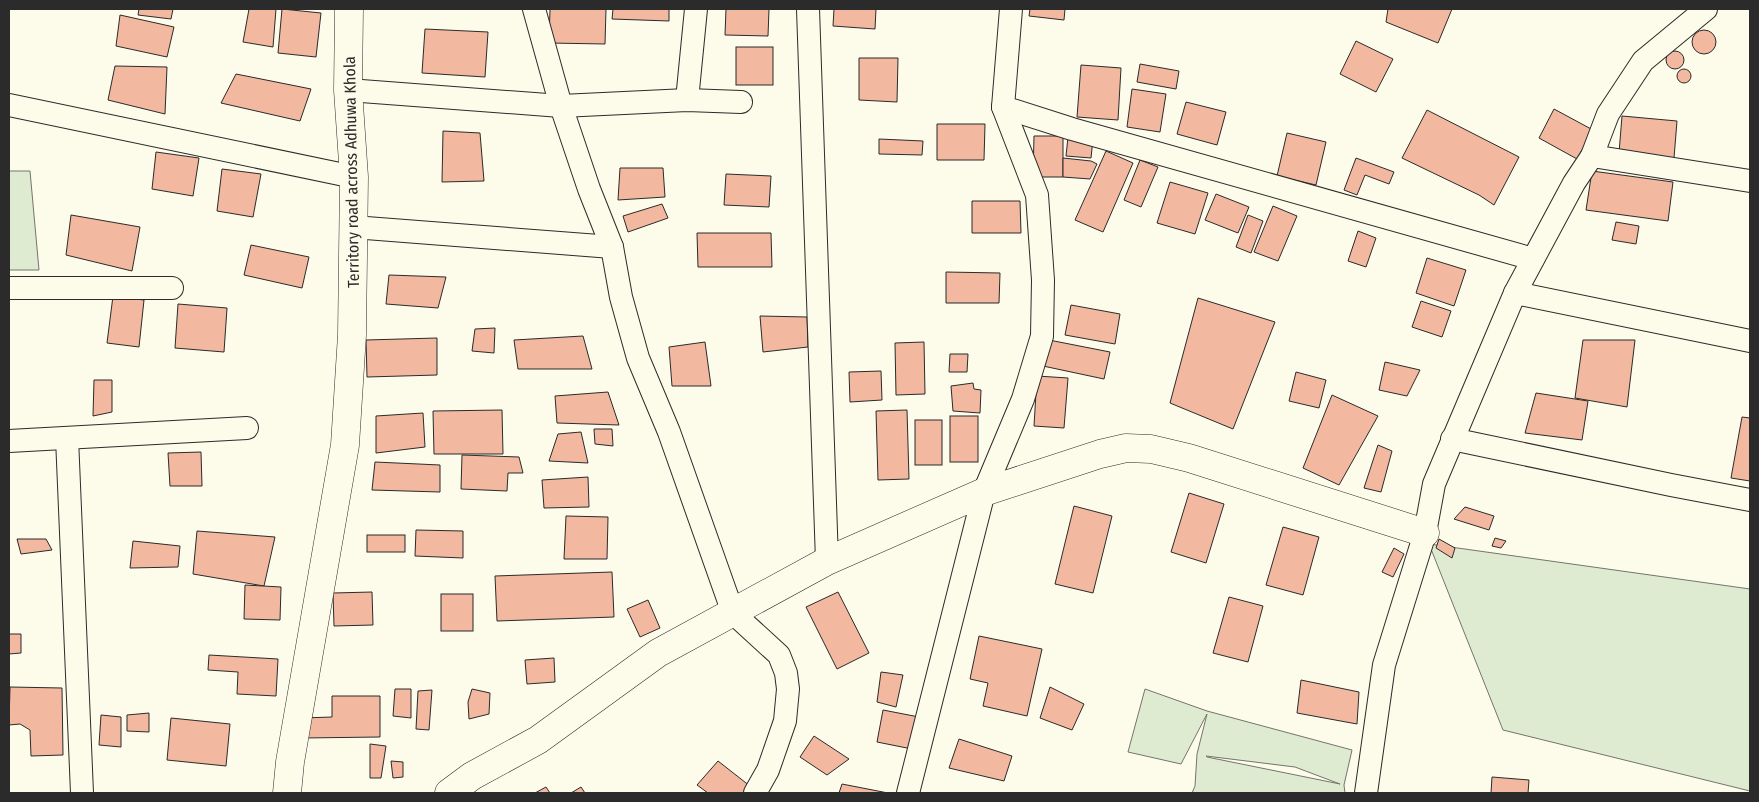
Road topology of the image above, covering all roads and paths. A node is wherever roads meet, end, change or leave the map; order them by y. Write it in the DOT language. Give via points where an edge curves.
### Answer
graph roads {
  1 [pos="534,9"];
  2 [pos="696,9"];
  3 [pos="808,9"];
  4 [pos="1011,9"];
  5 [pos="1706,9"];
  6 [pos="347,10"];
  7 [pos="348,90"];
  8 [pos="687,100"];
  9 [pos="741,102"];
  10 [pos="9,105"];
  11 [pos="561,106"];
  12 [pos="1003,107"];
  13 [pos="1592,156"];
  14 [pos="354,177"];
  15 [pos="1750,180"];
  16 [pos="353,227"];
  17 [pos="612,248"];
  18 [pos="1533,260"];
  19 [pos="9,288"];
  20 [pos="172,288"];
  21 [pos="1515,294"];
  22 [pos="1750,341"];
  23 [pos="247,428"];
  24 [pos="67,438"];
  25 [pos="1452,439"];
  26 [pos="9,441"];
  27 [pos="984,492"];
  28 [pos="1750,500"];
  29 [pos="1425,533"];
  30 [pos="827,561"];
  31 [pos="733,613"];
  32 [pos="82,793"];
  33 [pos="287,793"];
  34 [pos="449,793"];
  35 [pos="755,793"];
  36 [pos="908,793"];
  37 [pos="1366,793"];
  1 -- 11 [label="street"];
  2 -- 8 [label="street"];
  3 -- 30 [label="street"];
  4 -- 12 [label="street"];
  5 -- 13 [label="street" via="1643,61 1608,114"];
  6 -- 7 [label="street, Territory road across Adhuwa Khola"];
  7 -- 11 [label="street"];
  7 -- 14 [label="street, Territory road across Adhuwa Khola"];
  8 -- 9 [label="street"];
  8 -- 11 [label="street"];
  10 -- 14 [label="street"];
  11 -- 17 [label="street"];
  12 -- 18 [label="street"];
  12 -- 27 [label="street" via="1037,195 1043,280 1042,336 1023,399"];
  13 -- 15 [label="street"];
  13 -- 18 [label="street"];
  14 -- 16 [label="street, Territory road across Adhuwa Khola"];
  16 -- 17 [label="street"];
  16 -- 33 [label="street, Territory road across Adhuwa Khola" via="352,335 345,445"];
  17 -- 31 [label="street" via="621,297 638,358 669,432"];
  18 -- 21 [label="street"];
  19 -- 20 [label="street"];
  21 -- 22 [label="street"];
  21 -- 25 [label="street"];
  23 -- 24 [label="street"];
  24 -- 26 [label="street"];
  24 -- 32 [label="street"];
  25 -- 28 [label="street"];
  25 -- 29 [label="street" via="1434,484"];
  27 -- 29 [label="street" via="1100,454 1126,448 1151,449 1242,473"];
  27 -- 30 [label="street"];
  27 -- 36 [label="street"];
  29 -- 37 [label="street" via="1384,665"];
  30 -- 31 [label="street"];
  31 -- 34 [label="street" via="658,652 538,740 472,776"];
  31 -- 35 [label="street" via="778,655 786,673 788,689 785,721 768,770"];
}
